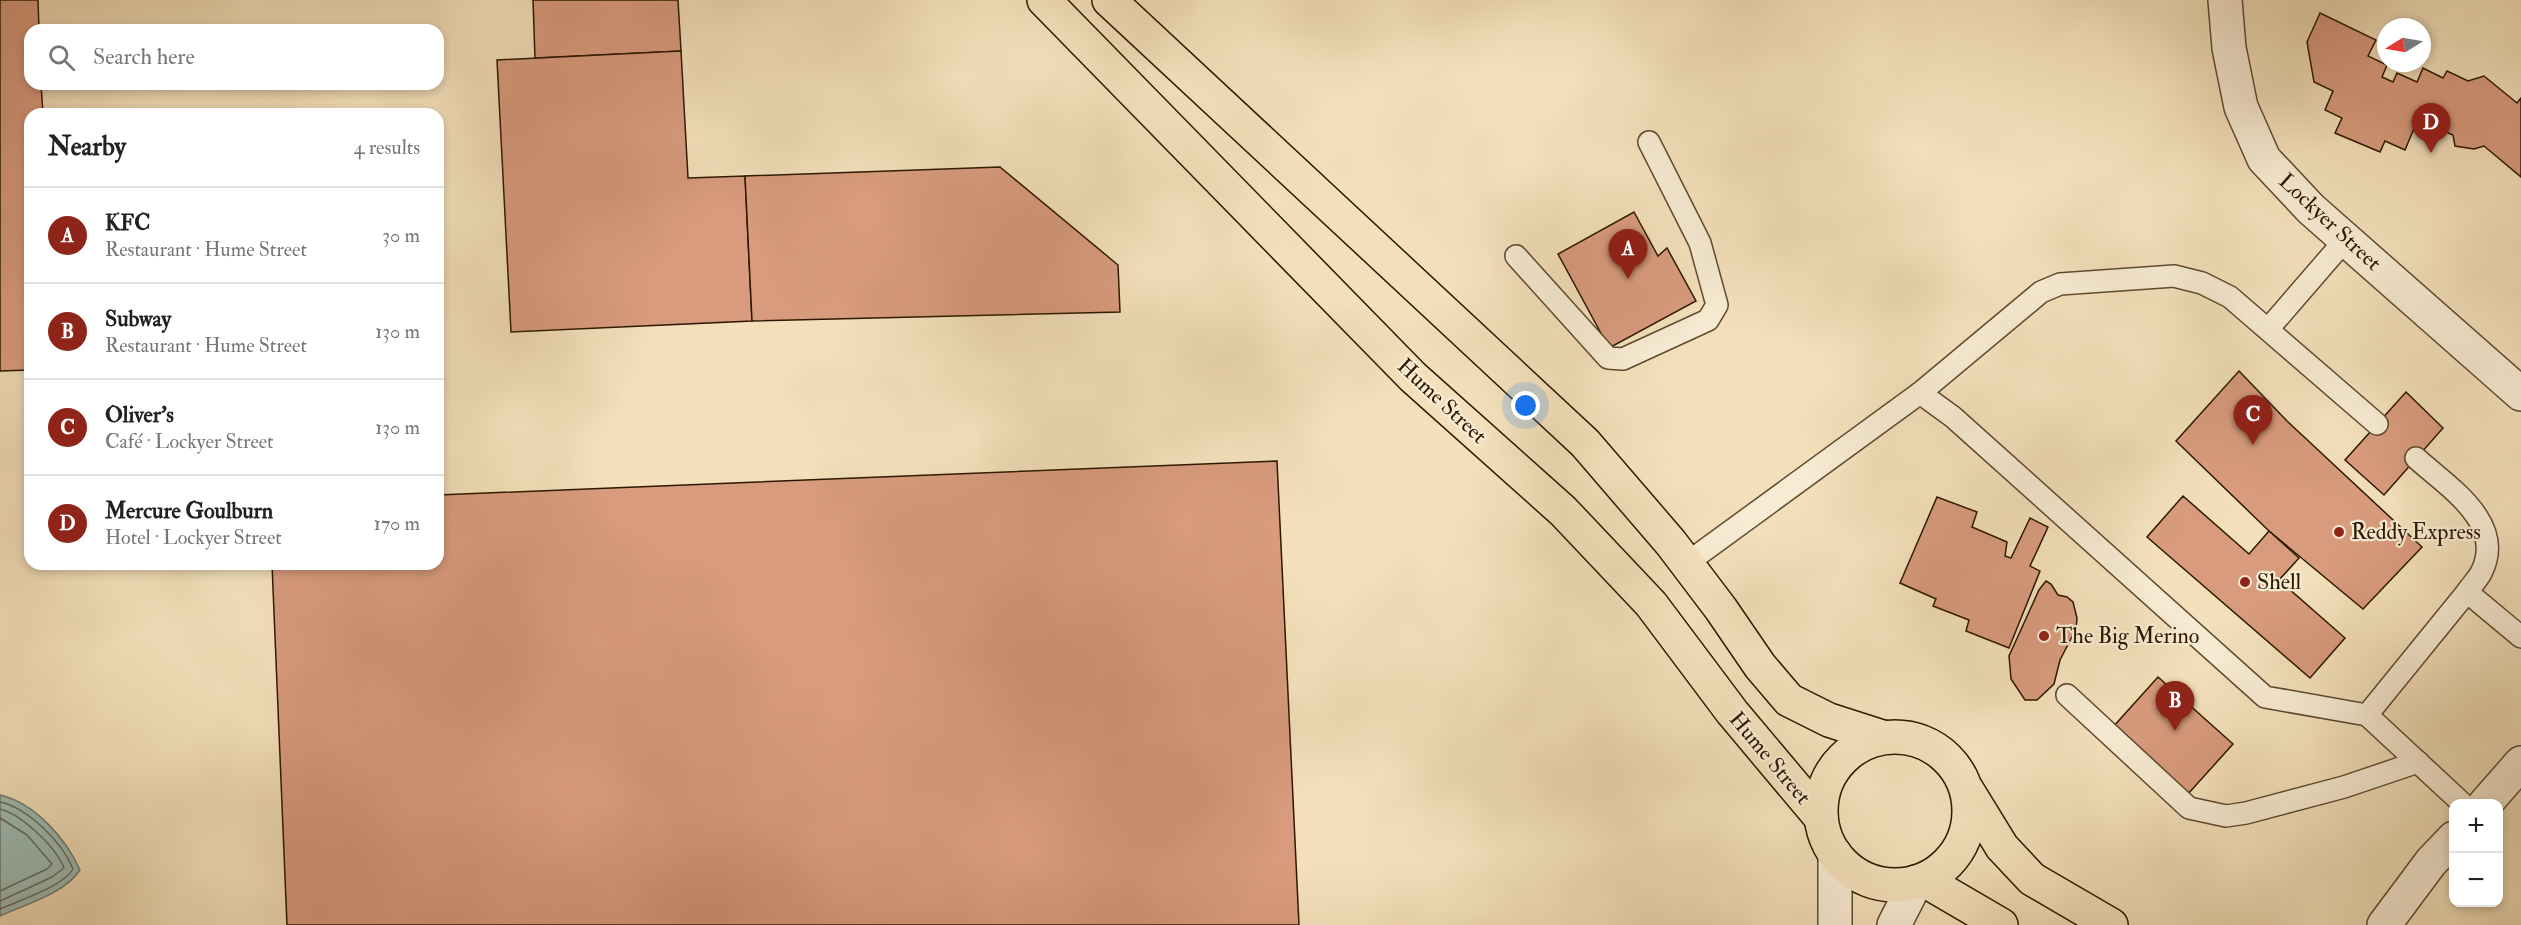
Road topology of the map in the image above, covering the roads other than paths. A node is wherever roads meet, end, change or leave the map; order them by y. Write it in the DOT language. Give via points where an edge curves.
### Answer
graph roads {
  1 [pos="1044,0"];
  2 [pos="1109,0"];
  3 [pos="2225,0"];
  4 [pos="1649,142"];
  5 [pos="2346,239"];
  6 [pos="1516,256"];
  7 [pos="2269,328"];
  8 [pos="1920,393"];
  9 [pos="2521,394"];
  10 [pos="2377,424"];
  11 [pos="2416,458"];
  12 [pos="1686,563"];
  13 [pos="2467,592"];
  14 [pos="2521,637"];
  15 [pos="2067,695"];
  16 [pos="2367,715"];
  17 [pos="1882,737"];
  18 [pos="2418,762"];
  19 [pos="2521,763"];
  20 [pos="1966,788"];
  21 [pos="2458,799"];
  22 [pos="2489,799"];
  23 [pos="1821,818"];
  24 [pos="2449,843"];
  25 [pos="1835,854"];
  26 [pos="1920,881"];
  27 [pos="1835,925"];
  28 [pos="1894,925"];
  29 [pos="2001,925"];
  30 [pos="2111,925"];
  31 [pos="2384,925"];
  1 -- 23 [label="main road, Hume Street" via="1413,377 1563,511 1651,604 1732,712"];
  2 -- 12 [label="main road" via="1585,443"];
  3 -- 5 [label="street, Lockyer Street" via="2229,48 2241,107 2264,159"];
  4 -- 6 [label="lane" via="1700,243 1717,305 1708,320 1623,359 1608,358"];
  5 -- 7 [label="lane"];
  5 -- 9 [label="street, Lockyer Street"];
  7 -- 8 [label="lane" via="2230,297 2189,279 2174,276 2060,284 2029,300"];
  7 -- 10 [label="lane"];
  8 -- 12 [label="lane"];
  8 -- 16 [label="lane" via="1953,417 2265,697"];
  11 -- 13 [label="lane" via="2480,519 2487,538 2485,560"];
  12 -- 17 [label="main road" via="1789,700 1829,720"];
  13 -- 14 [label="lane"];
  13 -- 16 [label="lane"];
  15 -- 18 [label="lane" via="2189,808 2208,814 2246,813"];
  16 -- 18 [label="lane"];
  17 -- 20 [label="main road" via="1909,738 1933,747 1953,765"];
  17 -- 23 [label="main road" via="1861,744 1830,775 1822,796"];
  18 -- 21 [label="lane"];
  19 -- 22 [label="street"];
  20 -- 26 [label="main road" via="1968,827 1961,846 1950,862"];
  20 -- 30 [label="main road" via="2002,847 2032,879"];
  23 -- 25 [label="main road"];
  24 -- 31 [label="street"];
  25 -- 26 [label="main road" via="1851,870 1871,881 1893,885"];
  25 -- 27 [label="street"];
  26 -- 28 [label="street"];
  26 -- 29 [label="main road"];
}
